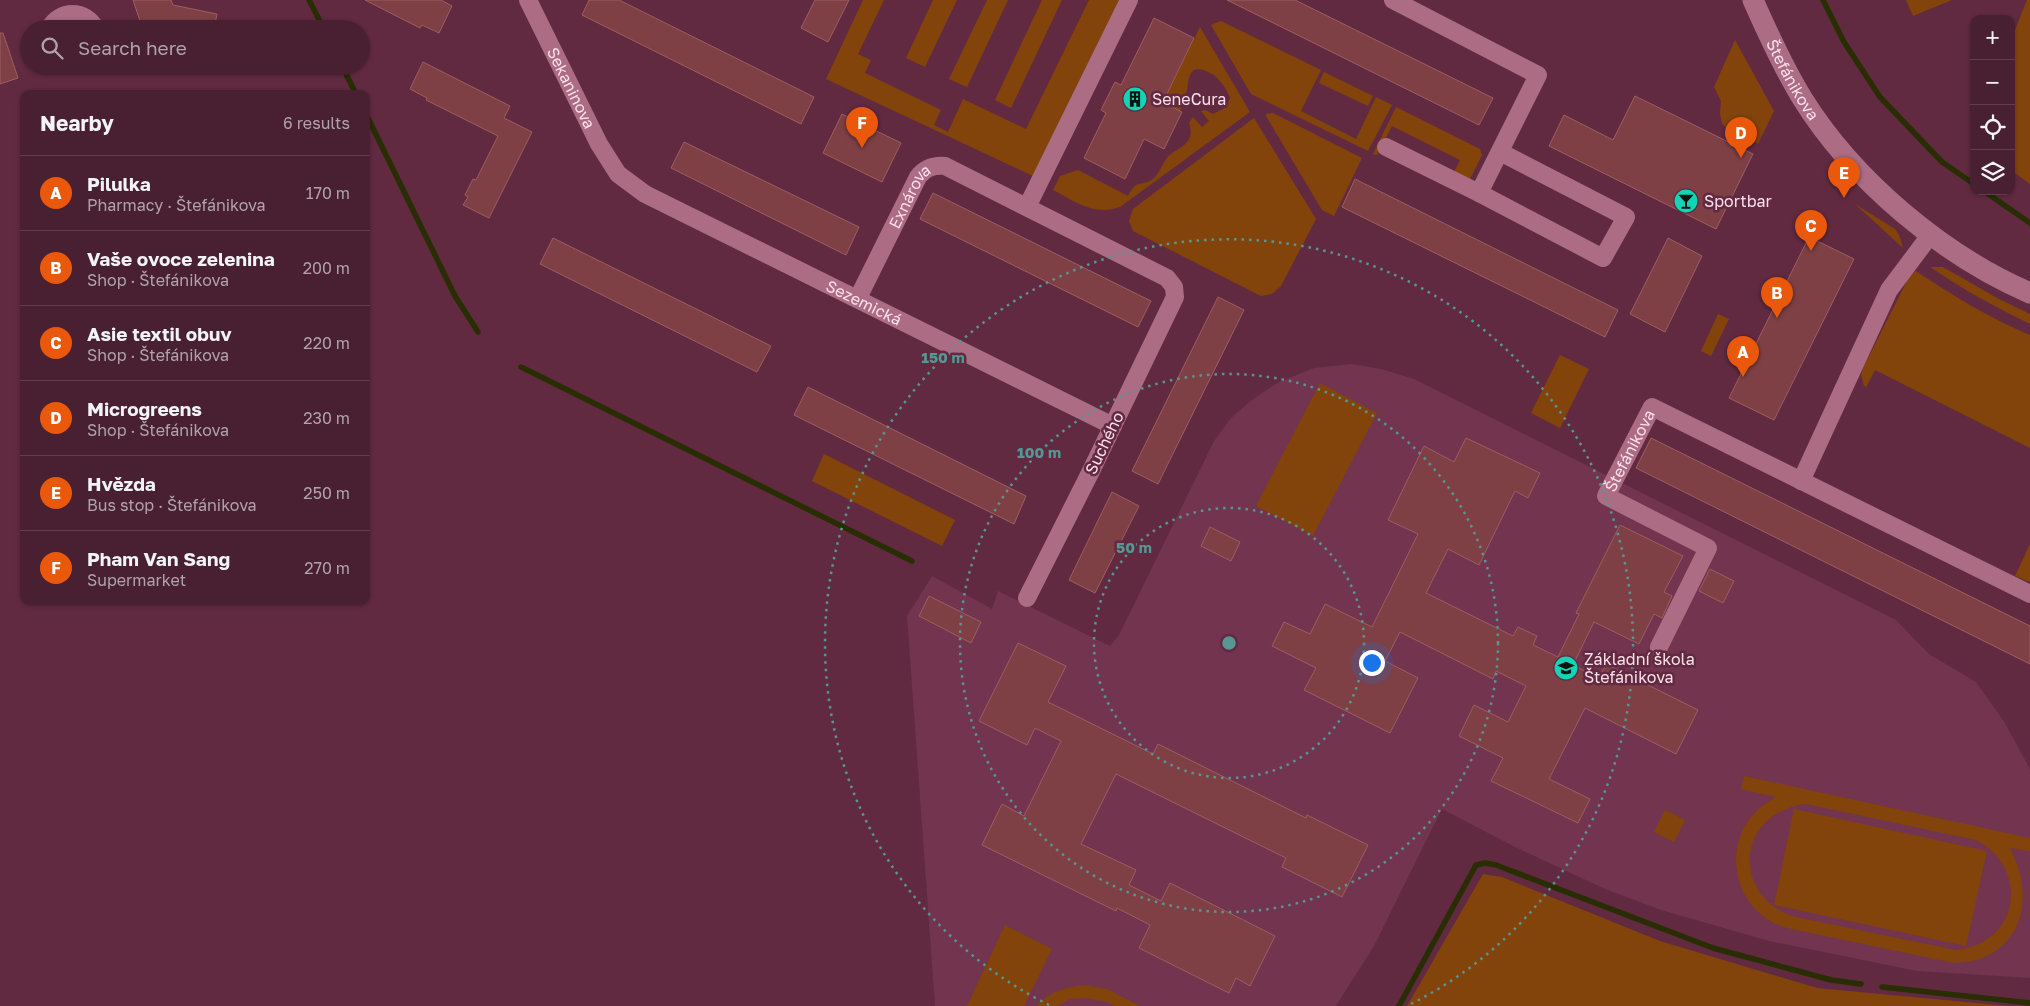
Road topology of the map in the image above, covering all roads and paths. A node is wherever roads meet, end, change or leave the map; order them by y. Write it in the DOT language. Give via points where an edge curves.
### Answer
graph roads {
  1 [pos="528,0"];
  2 [pos="1129,0"];
  3 [pos="1393,0"];
  4 [pos="1753,0"];
  5 [pos="60,8"];
  6 [pos="55,20"];
  7 [pos="90,20"];
  8 [pos="1386,147"];
  9 [pos="1500,152"];
  10 [pos="618,174"];
  11 [pos="1479,193"];
  12 [pos="1027,207"];
  13 [pos="1931,234"];
  14 [pos="1174,286"];
  15 [pos="2030,293"];
  16 [pos="858,298"];
  17 [pos="1113,426"];
  18 [pos="1801,481"];
  19 [pos="2030,594"];
  20 [pos="1026,598"];
  21 [pos="1659,648"];
  1 -- 10 [label="street, Sekaninova" via="599,144"];
  2 -- 12 [label="street"];
  3 -- 9 [label="street" via="1538,75"];
  4 -- 13 [label="street, Štefánikova" via="1786,71 1832,140 1868,180"];
  5 -- 6 [label="street"];
  5 -- 7 [label="street"];
  8 -- 11 [label="street"];
  9 -- 11 [label="street"];
  9 -- 11 [label="street" via="1626,217 1603,258"];
  10 -- 16 [label="street, Sezemická" via="644,194"];
  12 -- 14 [label="street, Exnárova" via="1167,278"];
  12 -- 16 [label="street, Exnárova" via="945,166 929,168 918,177"];
  13 -- 15 [label="street, Štefánikova" via="1984,271"];
  13 -- 18 [label="street" via="1889,290"];
  14 -- 17 [label="street, Suchého" via="1174,297"];
  16 -- 17 [label="street, Sezemická"];
  17 -- 20 [label="street, Suchého"];
  18 -- 19 [label="street, Štefánikova"];
  18 -- 21 [label="street, Štefánikova" via="1652,407 1606,496 1708,548"];
}
